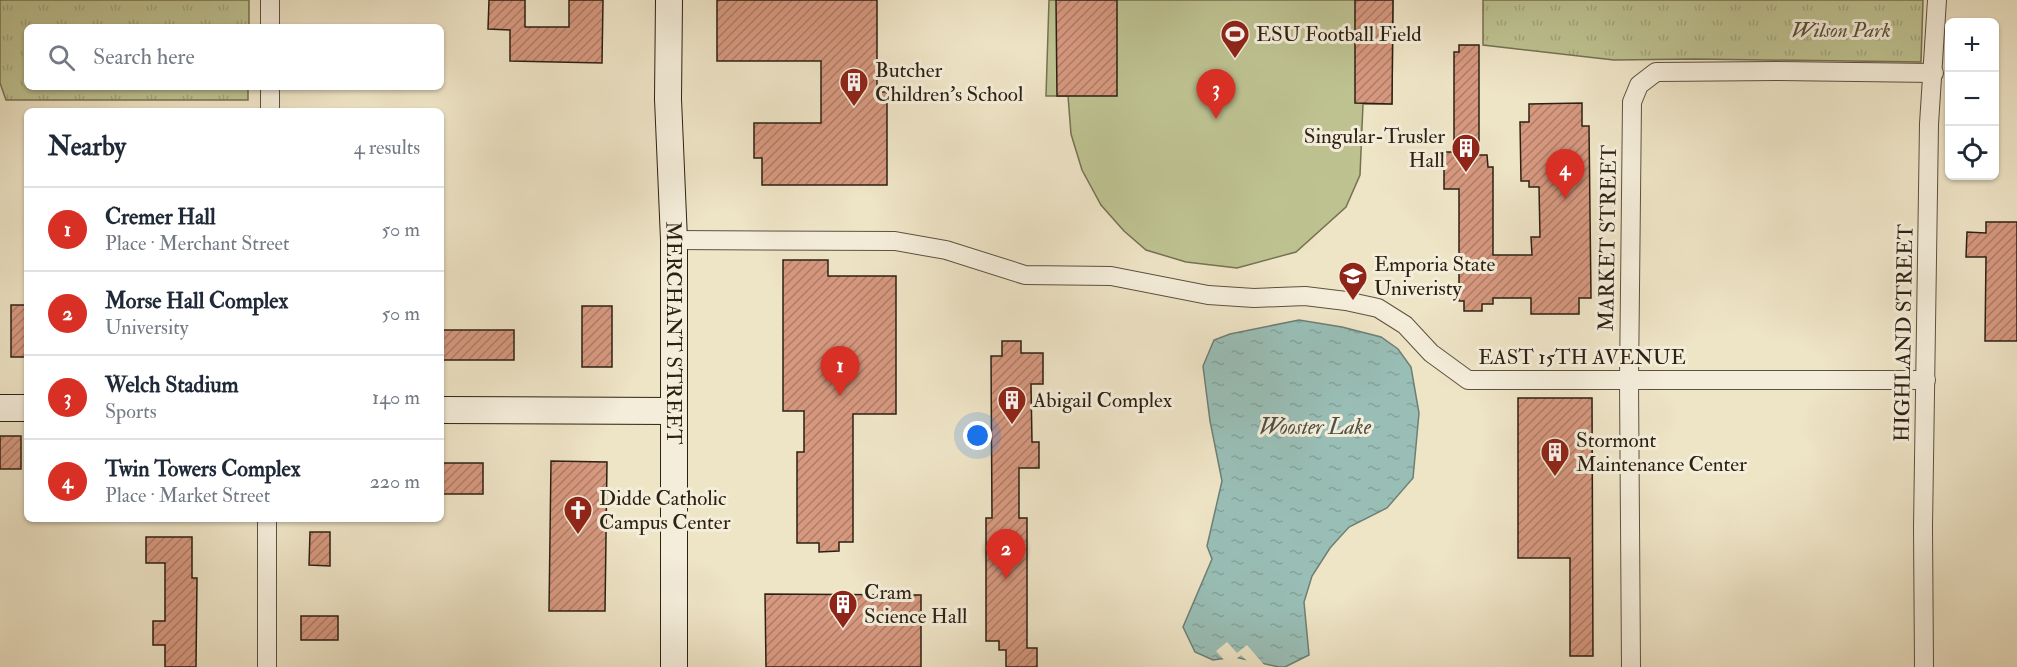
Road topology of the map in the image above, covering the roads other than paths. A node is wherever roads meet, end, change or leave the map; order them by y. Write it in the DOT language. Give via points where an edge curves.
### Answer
graph roads {
  1 [pos="270,0"];
  2 [pos="669,0"];
  3 [pos="1937,0"];
  4 [pos="270,24"];
  5 [pos="1934,73"];
  6 [pos="270,90"];
  7 [pos="270,108"];
  8 [pos="674,240"];
  9 [pos="1926,380"];
  10 [pos="1629,381"];
  11 [pos="0,408"];
  12 [pos="24,408"];
  13 [pos="444,410"];
  14 [pos="673,411"];
  15 [pos="267,522"];
  16 [pos="267,667"];
  17 [pos="674,667"];
  18 [pos="1631,667"];
  19 [pos="1924,667"];
  1 -- 4 [label="street"];
  2 -- 8 [label="main road, MERCHANT STREET" via="668,99"];
  3 -- 5 [label="street, HIGHLAND STREET"];
  5 -- 9 [label="street, HIGHLAND STREET" via="1929,124"];
  5 -- 10 [label="street, MARKET STREET" via="1656,72 1640,86 1632,102"];
  6 -- 7 [label="street"];
  8 -- 10 [label="street, EAST 15TH AVENUE" via="895,241 946,250 1025,275 1111,276 1208,294 1346,301 1378,308 1405,325 1431,352 1468,380"];
  8 -- 14 [label="main road, MERCHANT STREET"];
  9 -- 10 [label="street, EAST 15TH AVENUE"];
  9 -- 19 [label="street, HIGHLAND STREET"];
  10 -- 18 [label="street, MARKET STREET"];
  11 -- 12 [label="main road"];
  13 -- 14 [label="main road"];
  14 -- 17 [label="main road, MERCHANT STREET"];
  15 -- 16 [label="street"];
}
